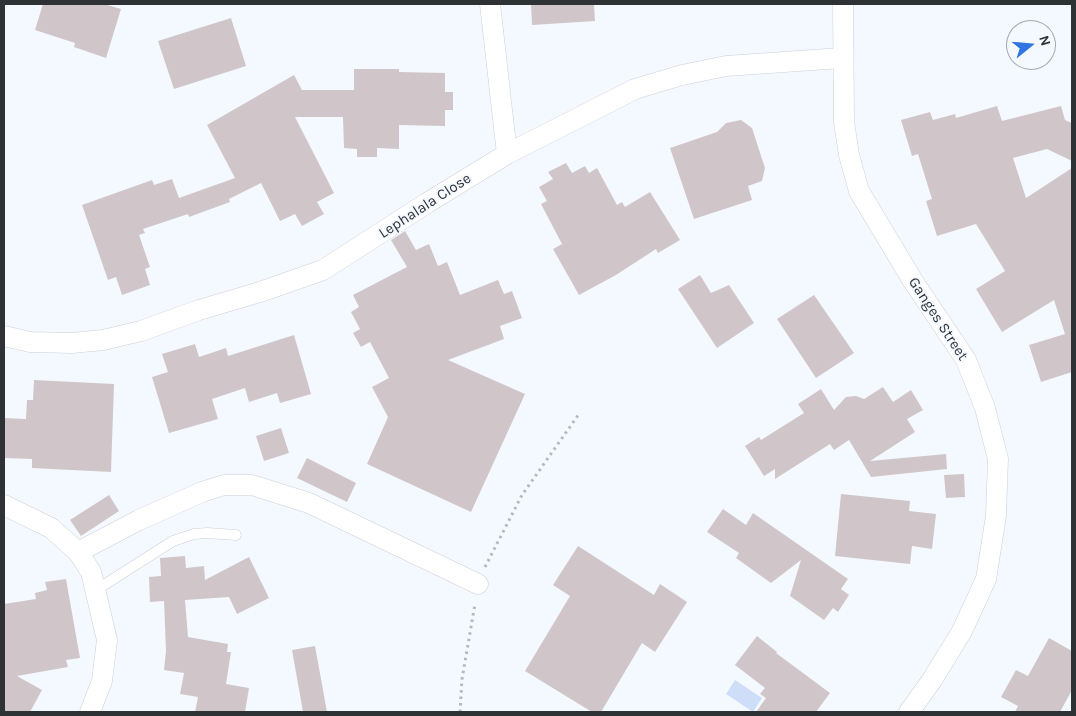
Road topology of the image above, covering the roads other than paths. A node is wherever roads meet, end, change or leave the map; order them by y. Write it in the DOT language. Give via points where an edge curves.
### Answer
graph roads {
  1 [pos="490,4"];
  2 [pos="843,4"];
  3 [pos="842,58"];
  4 [pos="507,154"];
  5 [pos="4,336"];
  6 [pos="4,505"];
  7 [pos="236,535"];
  8 [pos="78,552"];
  9 [pos="478,584"];
  10 [pos="96,590"];
  11 [pos="90,712"];
  12 [pos="909,712"];
  1 -- 4 [label="street"];
  2 -- 3 [label="street, Ganges Street"];
  3 -- 4 [label="street, Lephalala Close" via="726,66 682,75 635,89"];
  3 -- 12 [label="street, Ganges Street" via="844,122 859,191 913,281 966,360 985,408 998,459 996,516 986,579 962,630"];
  4 -- 5 [label="street, Lephalala Close" via="323,270 141,331 103,340 30,342"];
  6 -- 8 [label="street" via="51,528"];
  7 -- 10 [label="lane" via="194,534 173,542"];
  8 -- 9 [label="street" via="202,492 224,485 252,485 309,503"];
  8 -- 10 [label="street" via="91,572"];
  10 -- 11 [label="street" via="107,640 102,681"];
}
